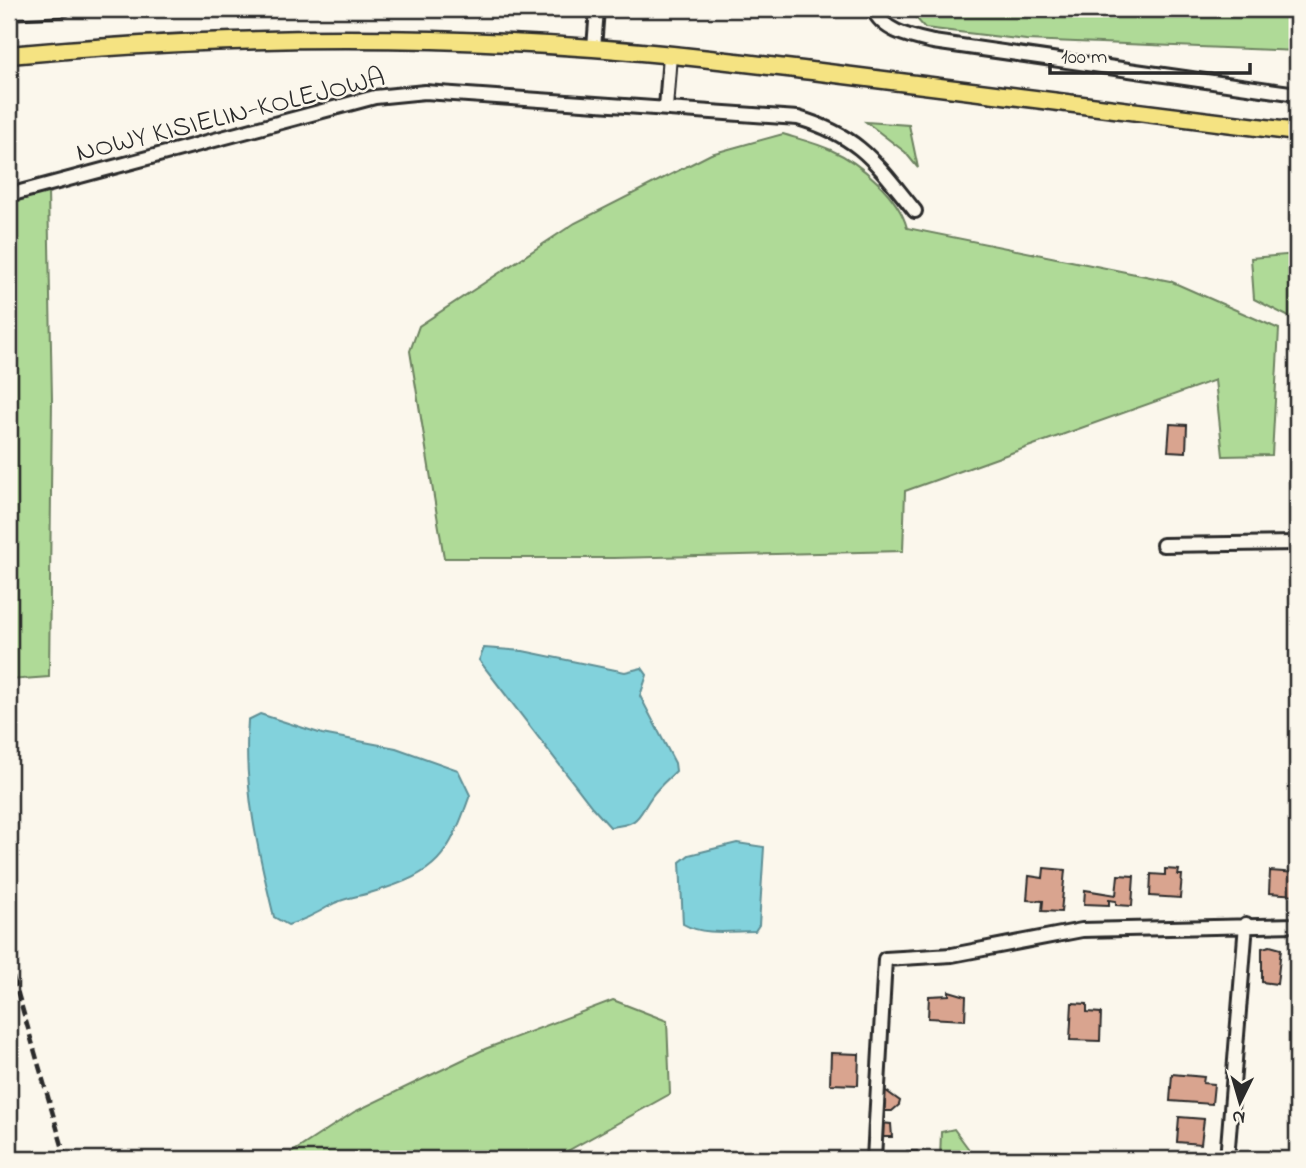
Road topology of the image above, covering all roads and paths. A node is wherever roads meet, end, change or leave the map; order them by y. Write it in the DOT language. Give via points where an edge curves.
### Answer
graph roads {
  1 [pos="64,9"];
  2 [pos="597,9"];
  3 [pos="873,9"];
  4 [pos="9,12"];
  5 [pos="594,48"];
  6 [pos="9,55"];
  7 [pos="670,55"];
  8 [pos="1297,94"];
  9 [pos="666,108"];
  10 [pos="1297,132"];
  11 [pos="9,195"];
  12 [pos="915,211"];
  13 [pos="1297,543"];
  14 [pos="1163,545"];
  15 [pos="1246,924"];
  16 [pos="1297,925"];
  17 [pos="874,1159"];
  18 [pos="1227,1159"];
  1 -- 4 [label="street"];
  2 -- 5 [label="street"];
  3 -- 8 [label="street" via="898,33 933,42"];
  5 -- 6 [label="main road" via="272,41"];
  5 -- 7 [label="main road"];
  7 -- 9 [label="street"];
  7 -- 10 [label="main road"];
  9 -- 11 [label="street, NOWY KISIELIN-KOLEJOWA" via="425,92 375,97"];
  9 -- 12 [label="street, NOWY KISIELIN-KOLEJOWA" via="774,114 823,125 870,156"];
  13 -- 14 [label="street"];
  15 -- 16 [label="street"];
  15 -- 17 [label="street" via="1082,930 952,956 885,958"];
  15 -- 18 [label="street"];
}
